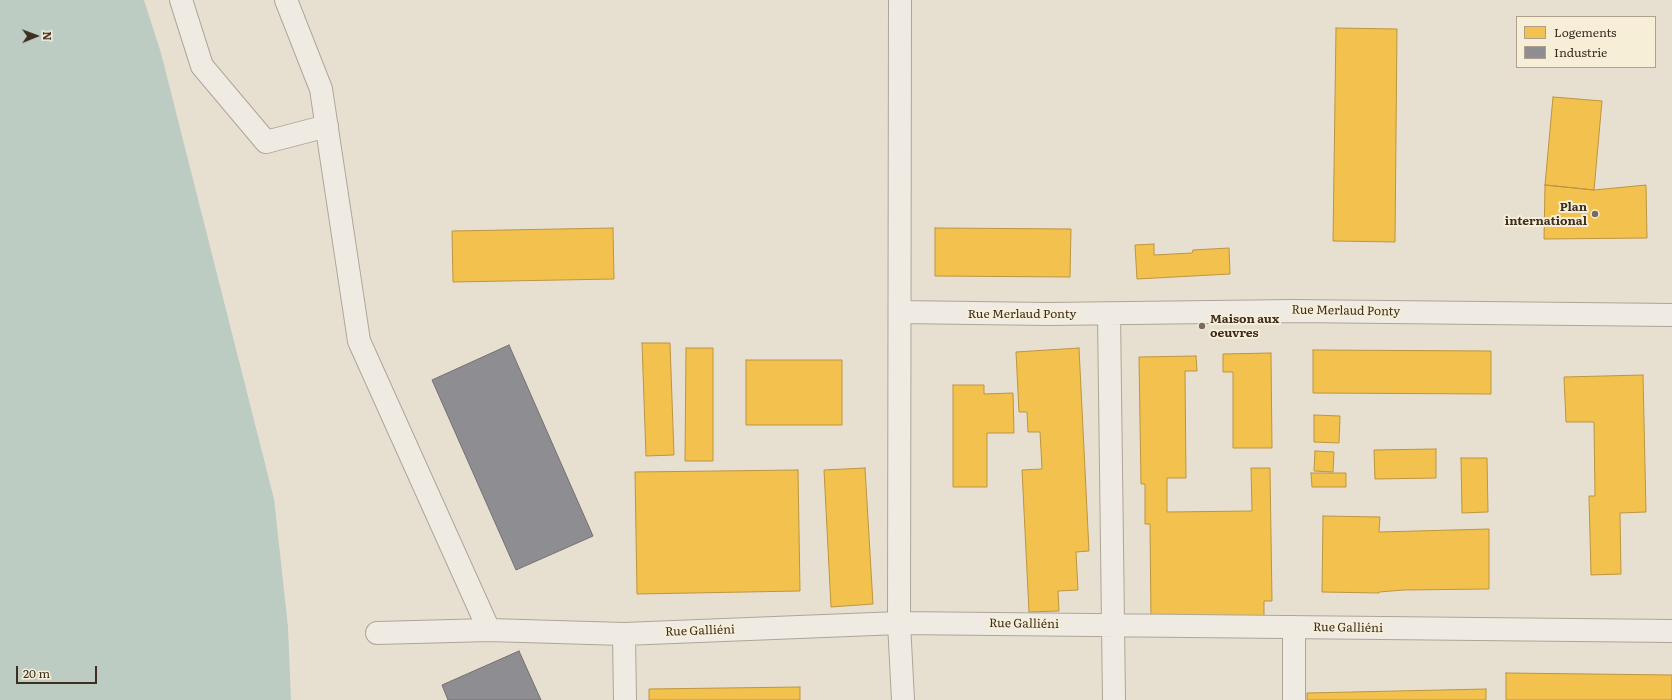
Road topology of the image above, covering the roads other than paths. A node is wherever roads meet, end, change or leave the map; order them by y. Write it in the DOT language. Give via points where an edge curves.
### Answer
graph roads {
  1 [pos="181,0"];
  2 [pos="286,0"];
  3 [pos="900,0"];
  4 [pos="327,126"];
  5 [pos="900,312"];
  6 [pos="1108,314"];
  7 [pos="1672,315"];
  8 [pos="900,622"];
  9 [pos="1113,625"];
  10 [pos="1294,627"];
  11 [pos="489,630"];
  12 [pos="1672,631"];
  13 [pos="377,633"];
  14 [pos="624,634"];
  15 [pos="625,700"];
  16 [pos="903,700"];
  17 [pos="1114,700"];
  18 [pos="1294,700"];
  1 -- 4 [label="street" via="202,66 266,142"];
  2 -- 4 [label="street" via="321,89"];
  3 -- 5 [label="street"];
  4 -- 11 [label="street" via="359,341"];
  5 -- 6 [label="street, Rue Merlaud Ponty"];
  5 -- 8 [label="street"];
  6 -- 7 [label="street, Rue Merlaud Ponty" via="1293,310"];
  6 -- 9 [label="street"];
  8 -- 9 [label="street, Rue Galliéni"];
  8 -- 14 [label="street, Rue Galliéni"];
  8 -- 16 [label="street"];
  9 -- 10 [label="street, Rue Galliéni"];
  9 -- 17 [label="street"];
  10 -- 12 [label="street, Rue Galliéni"];
  10 -- 18 [label="street"];
  11 -- 13 [label="street, Rue Galliéni"];
  11 -- 14 [label="street, Rue Galliéni"];
  14 -- 15 [label="street"];
}
